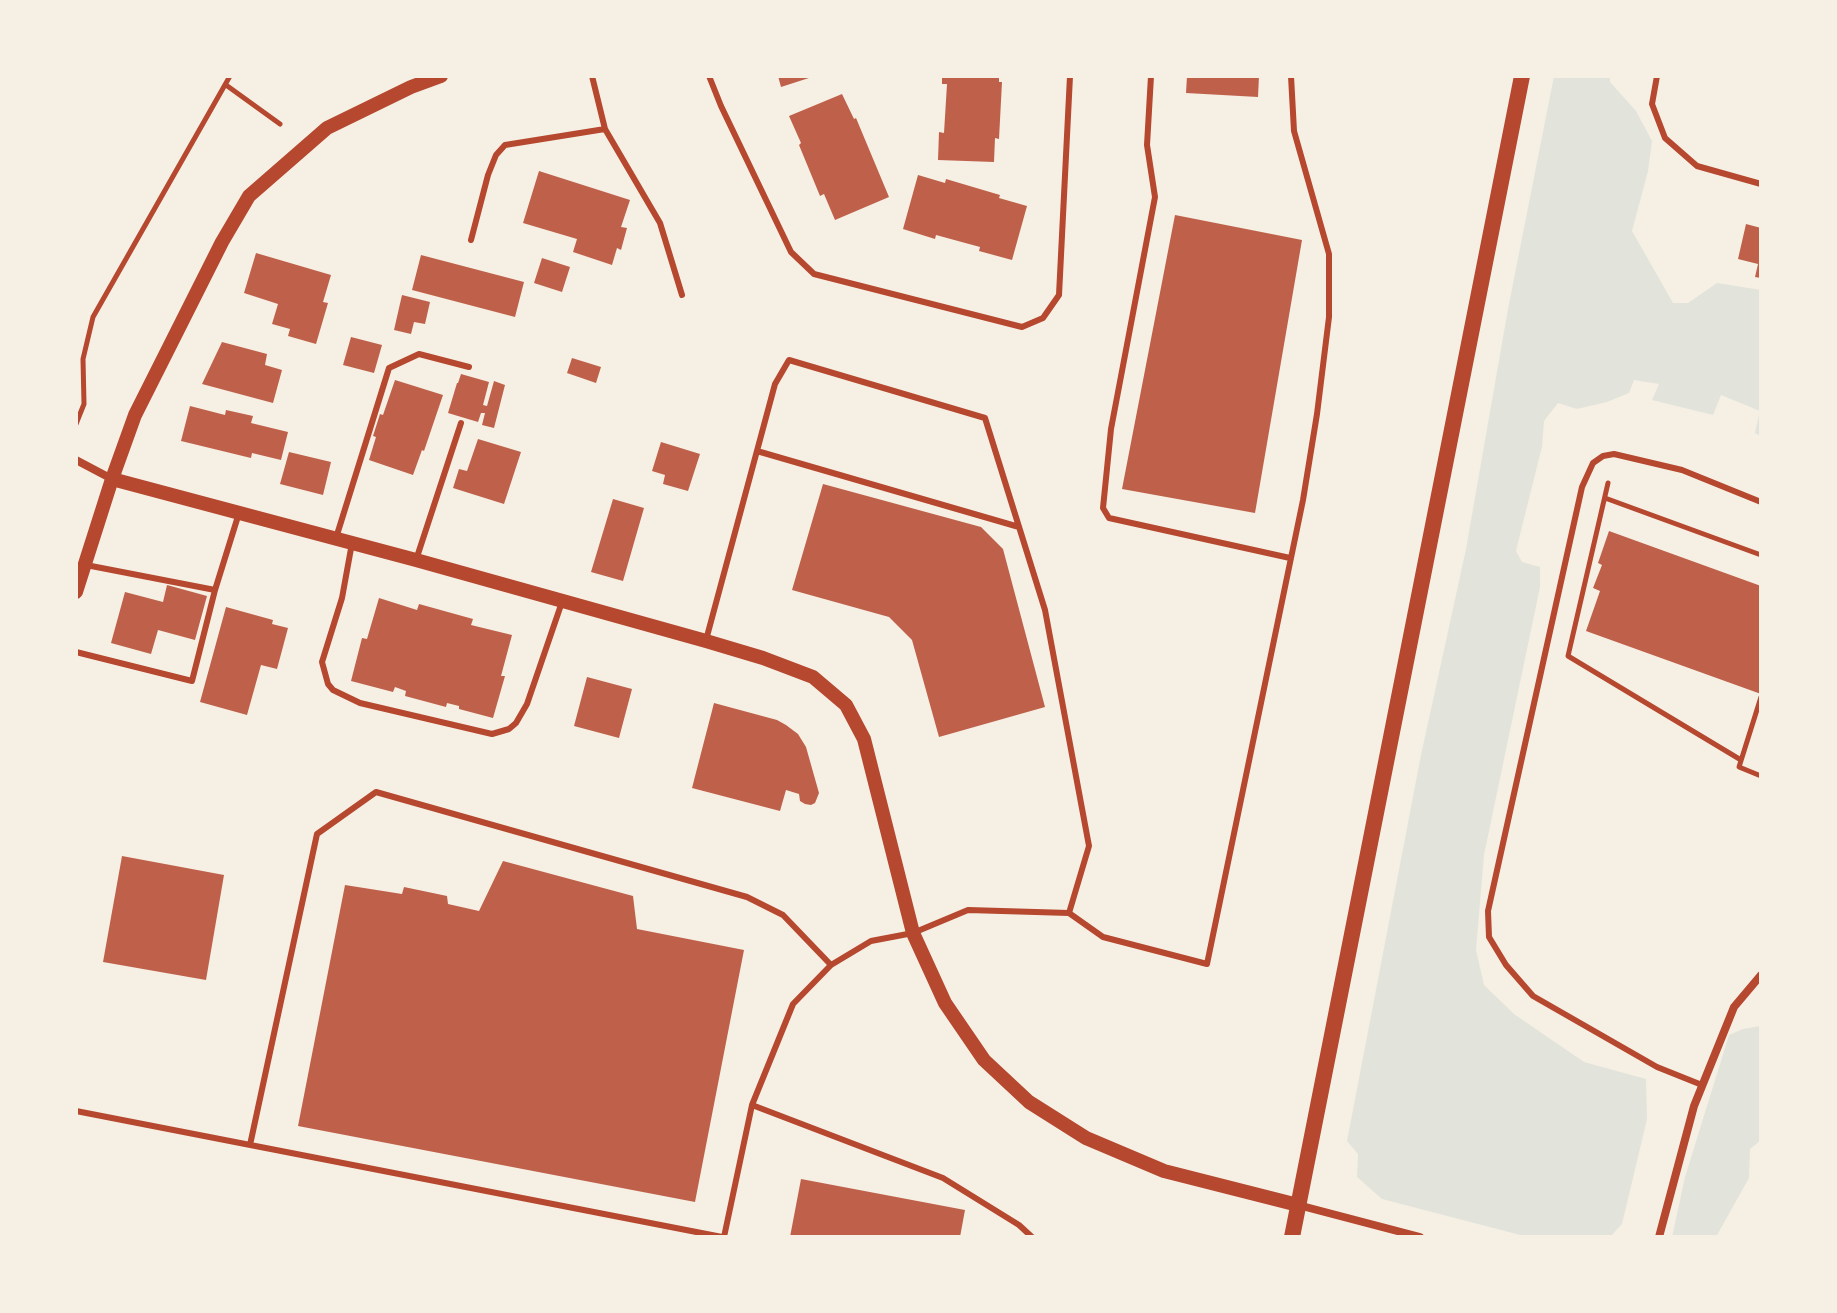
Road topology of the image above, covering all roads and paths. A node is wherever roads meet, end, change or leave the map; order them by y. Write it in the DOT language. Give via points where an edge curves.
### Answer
graph roads {
  1 [pos="230,76"];
  2 [pos="441,76"];
  3 [pos="592,76"];
  4 [pos="709,76"];
  5 [pos="1070,76"];
  6 [pos="1151,76"];
  7 [pos="1291,76"];
  8 [pos="1522,76"];
  9 [pos="1657,76"];
  10 [pos="419,80"];
  11 [pos="226,85"];
  12 [pos="280,124"];
  13 [pos="605,129"];
  14 [pos="1761,184"];
  15 [pos="471,240"];
  16 [pos="682,295"];
  17 [pos="469,367"];
  18 [pos="461,423"];
  19 [pos="76,424"];
  20 [pos="757,451"];
  21 [pos="76,460"];
  22 [pos="112,479"];
  23 [pos="1609,479"];
  24 [pos="1605,498"];
  25 [pos="1761,502"];
  26 [pos="239,513"];
  27 [pos="1019,527"];
  28 [pos="336,538"];
  29 [pos="352,543"];
  30 [pos="1761,555"];
  31 [pos="1290,558"];
  32 [pos="416,560"];
  33 [pos="86,565"];
  34 [pos="215,590"];
  35 [pos="76,592"];
  36 [pos="563,601"];
  37 [pos="706,641"];
  38 [pos="76,652"];
  39 [pos="1761,697"];
  40 [pos="1741,760"];
  41 [pos="1761,776"];
  42 [pos="1069,913"];
  43 [pos="913,933"];
  44 [pos="831,965"];
  45 [pos="1761,975"];
  46 [pos="1702,1085"];
  47 [pos="752,1105"];
  48 [pos="76,1111"];
  49 [pos="250,1145"];
  50 [pos="1298,1205"];
  51 [pos="723,1237"];
  52 [pos="1032,1237"];
  53 [pos="1292,1237"];
  54 [pos="1420,1237"];
  55 [pos="1659,1237"];
  1 -- 11 [label="path"];
  2 -- 10 [label="street"];
  3 -- 13 [label="lane"];
  4 -- 5 [label="lane" via="791,252 814,274 1022,327 1043,318 1059,295"];
  6 -- 31 [label="lane" via="1147,145 1155,197 1111,429 1103,508 1109,518"];
  7 -- 31 [label="lane" via="1294,131 1329,254 1329,317"];
  8 -- 50 [label="main road"];
  9 -- 14 [label="lane" via="1652,104 1665,138 1697,166"];
  10 -- 22 [label="street" via="327,128 249,196 135,415"];
  11 -- 12 [label="path"];
  11 -- 19 [label="path" via="93,317 83,359 84,404"];
  13 -- 15 [label="lane" via="505,145 488,175"];
  13 -- 16 [label="lane" via="660,223"];
  17 -- 28 [label="lane" via="419,354 389,368"];
  18 -- 32 [label="lane"];
  20 -- 27 [label="lane"];
  20 -- 27 [label="lane" via="775,384 789,360 985,418"];
  20 -- 37 [label="lane"];
  21 -- 22 [label="street"];
  22 -- 26 [label="street"];
  22 -- 33 [label="street"];
  23 -- 24 [label="path"];
  24 -- 30 [label="path"];
  24 -- 40 [label="path" via="1568,656"];
  25 -- 46 [label="lane" via="1682,470 1614,454 1593,463 1582,487 1488,911 1489,937 1533,996 1657,1067"];
  26 -- 28 [label="street"];
  26 -- 34 [label="lane"];
  27 -- 42 [label="lane" via="1045,610 1089,846"];
  28 -- 29 [label="street"];
  29 -- 32 [label="street"];
  29 -- 36 [label="lane" via="322,662 333,690 360,703 492,734 509,729 527,704"];
  31 -- 42 [label="lane" via="1207,964 1103,937"];
  32 -- 36 [label="street"];
  33 -- 34 [label="lane"];
  33 -- 35 [label="street"];
  34 -- 38 [label="lane" via="192,681"];
  36 -- 37 [label="street"];
  37 -- 43 [label="street" via="813,677 846,705 864,739"];
  39 -- 40 [label="path"];
  40 -- 41 [label="path" via="1739,767"];
  42 -- 43 [label="lane" via="968,910"];
  43 -- 44 [label="lane" via="871,941"];
  43 -- 50 [label="street" via="945,1003 984,1060 1029,1102 1086,1138 1164,1171"];
  44 -- 47 [label="lane" via="793,1004"];
  44 -- 49 [label="lane" via="783,915 747,897 376,792 317,834"];
  45 -- 46 [label="street" via="1734,1007"];
  46 -- 55 [label="street"];
  47 -- 51 [label="lane"];
  47 -- 52 [label="lane" via="943,1178"];
  48 -- 49 [label="lane"];
  49 -- 51 [label="lane"];
  50 -- 53 [label="main road"];
  50 -- 54 [label="street"];
}
